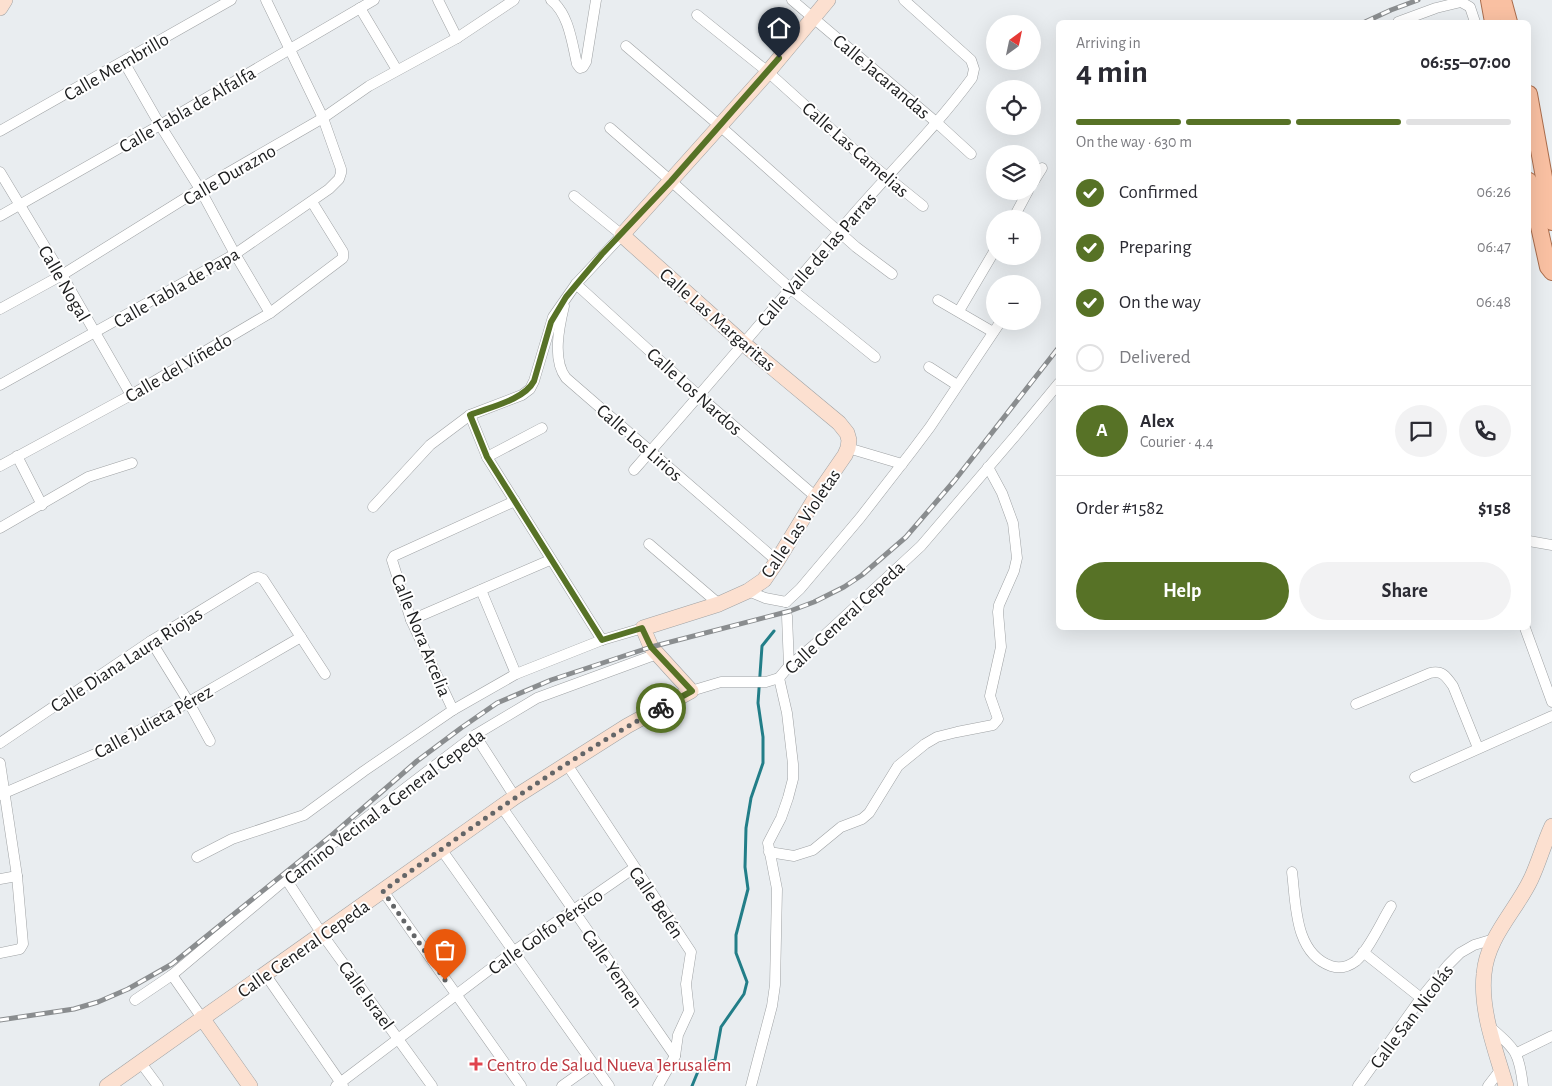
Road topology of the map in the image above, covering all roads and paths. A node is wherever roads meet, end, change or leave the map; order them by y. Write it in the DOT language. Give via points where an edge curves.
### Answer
graph roads {
  1 [pos="6,0"];
  2 [pos="231,0"];
  3 [pos="266,0"];
  4 [pos="374,0"];
  5 [pos="438,0"];
  6 [pos="514,0"];
  7 [pos="551,0"];
  8 [pos="596,0"];
  9 [pos="792,0"];
  10 [pos="828,0"];
  11 [pos="904,0"];
  12 [pos="1489,0"];
  13 [pos="1503,0"];
  14 [pos="0,8"];
  15 [pos="360,8"];
  16 [pos="697,15"];
  17 [pos="813,18"];
  18 [pos="1407,20"];
  19 [pos="1474,20"];
  20 [pos="1493,20"];
  21 [pos="1508,20"];
  22 [pos="457,38"];
  23 [pos="626,46"];
  24 [pos="290,48"];
  25 [pos="124,62"];
  26 [pos="397,70"];
  27 [pos="768,72"];
  28 [pos="1531,102"];
  29 [pos="324,118"];
  30 [pos="936,122"];
  31 [pos="160,125"];
  32 [pos="720,126"];
  33 [pos="610,128"];
  34 [pos="0,131"];
  35 [pos="1531,153"];
  36 [pos="971,154"];
  37 [pos="1546,161"];
  38 [pos="0,172"];
  39 [pos="887,177"];
  40 [pos="1536,180"];
  41 [pos="671,181"];
  42 [pos="200,189"];
  43 [pos="574,196"];
  44 [pos="312,202"];
  45 [pos="19,206"];
  46 [pos="923,206"];
  47 [pos="0,216"];
  48 [pos="1543,226"];
  49 [pos="839,232"];
  50 [pos="622,234"];
  51 [pos="235,254"];
  52 [pos="986,265"];
  53 [pos="1552,272"];
  54 [pos="892,274"];
  55 [pos="62,275"];
  56 [pos="576,284"];
  57 [pos="791,289"];
  58 [pos="566,297"];
  59 [pos="938,300"];
  60 [pos="0,309"];
  61 [pos="958,311"];
  62 [pos="270,313"];
  63 [pos="993,332"];
  64 [pos="94,333"];
  65 [pos="744,344"];
  66 [pos="875,357"];
  67 [pos="929,367"];
  68 [pos="0,385"];
  69 [pos="957,385"];
  70 [pos="1056,387"];
  71 [pos="130,395"];
  72 [pos="699,396"];
  73 [pos="470,415"];
  74 [pos="542,428"];
  75 [pos="848,448"];
  76 [pos="650,451"];
  77 [pos="17,456"];
  78 [pos="487,457"];
  79 [pos="132,463"];
  80 [pos="902,464"];
  81 [pos="0,466"];
  82 [pos="988,467"];
  83 [pos="634,470"];
  84 [pos="816,497"];
  85 [pos="515,501"];
  86 [pos="42,505"];
  87 [pos="373,507"];
  88 [pos="0,528"];
  89 [pos="1531,541"];
  90 [pos="649,544"];
  91 [pos="1552,545"];
  92 [pos="550,560"];
  93 [pos="778,561"];
  94 [pos="481,590"];
  95 [pos="748,591"];
  96 [pos="719,604"];
  97 [pos="786,609"];
  98 [pos="411,620"];
  99 [pos="642,628"];
  100 [pos="1526,630"];
  101 [pos="301,637"];
  102 [pos="602,640"];
  103 [pos="151,641"];
  104 [pos="657,654"];
  105 [pos="789,666"];
  106 [pos="325,674"];
  107 [pos="516,674"];
  108 [pos="779,678"];
  109 [pos="692,691"];
  110 [pos="188,701"];
  111 [pos="1552,702"];
  112 [pos="1356,704"];
  113 [pos="453,710"];
  114 [pos="1552,716"];
  115 [pos="475,735"];
  116 [pos="210,741"];
  117 [pos="0,743"];
  118 [pos="1478,748"];
  119 [pos="566,763"];
  120 [pos="0,764"];
  121 [pos="1415,776"];
  122 [pos="2,794"];
  123 [pos="515,797"];
  124 [pos="501,806"];
  125 [pos="1550,833"];
  126 [pos="441,849"];
  127 [pos="769,852"];
  128 [pos="197,857"];
  129 [pos="634,868"];
  130 [pos="1292,872"];
  131 [pos="17,876"];
  132 [pos="0,879"];
  133 [pos="286,879"];
  134 [pos="383,891"];
  135 [pos="1391,906"];
  136 [pos="573,911"];
  137 [pos="322,934"];
  138 [pos="1494,939"];
  139 [pos="514,951"];
  140 [pos="1363,952"];
  141 [pos="0,953"];
  142 [pos="265,974"];
  143 [pos="172,975"];
  144 [pos="456,995"];
  145 [pos="1421,998"];
  146 [pos="135,1000"];
  147 [pos="202,1018"];
  148 [pos="1489,1026"];
  149 [pos="1552,1036"];
  150 [pos="398,1038"];
  151 [pos="1517,1054"];
  152 [pos="675,1056"];
  153 [pos="142,1063"];
  154 [pos="593,1064"];
  155 [pos="1501,1069"];
  156 [pos="340,1085"];
  157 [pos="107,1086"];
  158 [pos="158,1086"];
  159 [pos="250,1086"];
  160 [pos="432,1086"];
  161 [pos="521,1086"];
  162 [pos="562,1086"];
  163 [pos="609,1086"];
  164 [pos="658,1086"];
  165 [pos="751,1086"];
  166 [pos="1358,1086"];
  167 [pos="1488,1086"];
  168 [pos="1506,1086"];
  169 [pos="1523,1086"];
  1 -- 14 [label="street"];
  2 -- 25 [label="street, Calle Membrillo"];
  3 -- 24 [label="street"];
  4 -- 15 [label="street, Calle Tabla de Alfalfa"];
  5 -- 22 [label="street"];
  6 -- 22 [label="street, Calle Durazno"];
  7 -- 8 [label="street" via="568,28 580,68 586,62"];
  9 -- 17 [label="street, Calle Jacarandas"];
  10 -- 17 [label="street"];
  11 -- 30 [label="street, Calle Valle de las Parras" via="971,60 974,69 968,82"];
  12 -- 20 [label="main road"];
  13 -- 21 [label="main road"];
  15 -- 24 [label="street, Calle Tabla de Alfalfa"];
  15 -- 26 [label="street"];
  16 -- 27 [label="street, Calle Las Camelias"];
  17 -- 27 [label="street"];
  17 -- 30 [label="street, Calle Jacarandas"];
  18 -- 19 [label="street" via="1461,2 1470,8"];
  22 -- 26 [label="street, Calle Durazno"];
  23 -- 32 [label="street"];
  24 -- 29 [label="street"];
  24 -- 31 [label="street, Calle Tabla de Alfalfa"];
  25 -- 31 [label="street"];
  25 -- 34 [label="street, Calle Membrillo"];
  26 -- 29 [label="street, Calle Durazno"];
  27 -- 32 [label="street"];
  27 -- 39 [label="street, Calle Las Camelias"];
  28 -- 37 [label="main road"];
  29 -- 42 [label="street, Calle Durazno"];
  29 -- 44 [label="street, Calle Tabla de Papa" via="341,173 339,179"];
  30 -- 36 [label="street, Calle Jacarandas"];
  30 -- 39 [label="street, Calle Valle de las Parras"];
  31 -- 42 [label="street"];
  31 -- 45 [label="street, Calle Tabla de Alfalfa"];
  32 -- 41 [label="street"];
  32 -- 49 [label="street"];
  33 -- 41 [label="street"];
  35 -- 40 [label="main road"];
  37 -- 40 [label="main road"];
  38 -- 45 [label="street, Calle Nogal"];
  39 -- 46 [label="street, Calle Las Camelias"];
  39 -- 49 [label="street, Calle Valle de las Parras"];
  40 -- 48 [label="main road"];
  40 -- 48 [label="main road" via="1532,199"];
  41 -- 50 [label="street"];
  41 -- 57 [label="street"];
  42 -- 51 [label="street"];
  42 -- 55 [label="street, Calle Durazno"];
  43 -- 50 [label="street, Calle Las Margaritas"];
  44 -- 51 [label="street, Calle Tabla de Papa"];
  44 -- 62 [label="street, Calle del Viñedo" via="343,252 343,258"];
  45 -- 47 [label="street, Calle Tabla de Alfalfa"];
  45 -- 55 [label="street, Calle Nogal"];
  48 -- 53 [label="main road" via="1548,267"];
  49 -- 54 [label="street"];
  49 -- 57 [label="street, Calle Valle de las Parras"];
  50 -- 56 [label="street"];
  50 -- 65 [label="street, Calle Las Margaritas"];
  51 -- 62 [label="street"];
  51 -- 64 [label="street, Calle Tabla de Papa"];
  52 -- 61 [label="street"];
  55 -- 60 [label="street, Calle Durazno"];
  55 -- 64 [label="street, Calle Nogal"];
  56 -- 58 [label="street"];
  56 -- 72 [label="street, Calle Los Nardos"];
  57 -- 65 [label="street, Calle Valle de las Parras"];
  57 -- 66 [label="street"];
  58 -- 73 [label="street" via="551,322 530,389"];
  58 -- 76 [label="street, Calle Los Lirios" via="559,327 561,372"];
  59 -- 61 [label="street"];
  61 -- 63 [label="street"];
  62 -- 71 [label="street, Calle del Viñedo"];
  63 -- 69 [label="street"];
  64 -- 68 [label="street, Calle Tabla de Papa"];
  64 -- 71 [label="street, Calle Nogal"];
  65 -- 72 [label="street, Calle Valle de las Parras"];
  65 -- 75 [label="street, Calle Las Margaritas" via="838,423 847,433"];
  67 -- 69 [label="street"];
  69 -- 80 [label="street"];
  70 -- 82 [label="street"];
  71 -- 77 [label="street, Calle del Viñedo"];
  72 -- 76 [label="street, Calle Valle de las Parras"];
  72 -- 84 [label="street, Calle Los Nardos"];
  73 -- 78 [label="street"];
  73 -- 87 [label="street" via="430,445"];
  74 -- 78 [label="street"];
  75 -- 80 [label="street"];
  75 -- 84 [label="street, Calle Las Violetas"];
  76 -- 83 [label="street, Calle Valle de las Parras"];
  76 -- 93 [label="street, Calle Los Lirios"];
  77 -- 81 [label="street, Calle del Viñedo"];
  77 -- 86 [label="street"];
  78 -- 85 [label="street"];
  79 -- 86 [label="street" via="88,477"];
  80 -- 97 [label="street"];
  82 -- 105 [label="street, Calle General Cepeda" via="920,546"];
  82 -- 127 [label="street" via="1002,493 1012,523 1017,558 998,612 1000,656 990,696 998,718 996,722 937,737 925,744 898,766 869,813 841,827 813,850 794,856"];
  84 -- 93 [label="street, Calle Las Violetas"];
  85 -- 92 [label="street"];
  85 -- 98 [label="street, Calle Nora Arcelia" via="394,556 392,560"];
  86 -- 88 [label="street"];
  89 -- 91 [label="street"];
  90 -- 96 [label="street"];
  92 -- 94 [label="street"];
  92 -- 102 [label="street"];
  93 -- 95 [label="street, Calle Las Violetas" via="767,577"];
  94 -- 98 [label="street"];
  94 -- 107 [label="street"];
  95 -- 96 [label="street, Calle Las Violetas"];
  95 -- 97 [label="street"];
  96 -- 99 [label="street, Camino Vecinal a General Cepeda"];
  97 -- 105 [label="street"];
  98 -- 113 [label="street, Calle Nora Arcelia"];
  99 -- 102 [label="street, Camino Vecinal a General Cepeda"];
  99 -- 104 [label="street"];
  100 -- 111 [label="street"];
  101 -- 103 [label="street, Calle Diana Laura Riojas" via="263,579 258,577"];
  101 -- 106 [label="street"];
  101 -- 110 [label="street, Calle Julieta Pérez"];
  102 -- 107 [label="street, Camino Vecinal a General Cepeda"];
  103 -- 110 [label="street"];
  103 -- 117 [label="street, Calle Diana Laura Riojas"];
  104 -- 109 [label="street"];
  104 -- 115 [label="street, Camino Vecinal a General Cepeda" via="538,698"];
  105 -- 108 [label="street, Calle General Cepeda"];
  107 -- 113 [label="street, Camino Vecinal a General Cepeda"];
  108 -- 109 [label="street, Calle General Cepeda" via="766,682 721,682"];
  108 -- 127 [label="street" via="787,713 793,779 781,818 769,839"];
  109 -- 119 [label="street, Calle General Cepeda"];
  110 -- 116 [label="street"];
  110 -- 122 [label="street, Calle Julieta Pérez" via="109,748"];
  112 -- 118 [label="street" via="1430,673 1441,673 1453,686"];
  113 -- 128 [label="street, Camino Vecinal a General Cepeda" via="304,815 232,839"];
  114 -- 118 [label="street"];
  115 -- 123 [label="street"];
  115 -- 133 [label="street, Camino Vecinal a General Cepeda"];
  118 -- 121 [label="street"];
  119 -- 123 [label="street, Calle General Cepeda"];
  119 -- 129 [label="street, Calle Belén"];
  120 -- 122 [label="street"];
  122 -- 131 [label="street"];
  123 -- 124 [label="street, Calle General Cepeda"];
  124 -- 126 [label="street, Calle General Cepeda"];
  124 -- 136 [label="street, Calle Yemen"];
  125 -- 138 [label="street" via="1531,880"];
  126 -- 134 [label="street, Calle General Cepeda"];
  126 -- 139 [label="street"];
  127 -- 165 [label="street" via="777,889 775,992"];
  129 -- 136 [label="street, Calle Golfo Pérsico"];
  129 -- 152 [label="street, Calle Belén" via="691,952 686,984 689,1011 678,1035"];
  130 -- 140 [label="street" via="1299,927 1310,950 1329,965 1339,968 1355,961"];
  131 -- 132 [label="street"];
  131 -- 141 [label="street" via="23,944 20,949"];
  133 -- 137 [label="street, Calle Israel"];
  133 -- 143 [label="street, Camino Vecinal a General Cepeda"];
  134 -- 137 [label="street, Calle General Cepeda"];
  134 -- 144 [label="street"];
  135 -- 140 [label="street"];
  136 -- 139 [label="street, Calle Golfo Pérsico"];
  136 -- 152 [label="street, Calle Yemen"];
  137 -- 142 [label="street, Calle General Cepeda"];
  137 -- 150 [label="street, Calle Israel"];
  138 -- 145 [label="street, Calle San Nicolás" via="1460,953"];
  138 -- 148 [label="street" via="1484,974"];
  139 -- 144 [label="street, Calle Golfo Pérsico"];
  139 -- 154 [label="street"];
  140 -- 145 [label="street"];
  142 -- 147 [label="street, Calle General Cepeda"];
  142 -- 156 [label="street"];
  143 -- 146 [label="street, Camino Vecinal a General Cepeda"];
  143 -- 147 [label="street"];
  144 -- 150 [label="street, Calle Golfo Pérsico"];
  144 -- 161 [label="street"];
  145 -- 166 [label="street, Calle San Nicolás"];
  147 -- 153 [label="street, Calle General Cepeda"];
  147 -- 159 [label="street"];
  148 -- 151 [label="street"];
  148 -- 155 [label="street"];
  149 -- 151 [label="street"];
  150 -- 156 [label="street, Calle Golfo Pérsico"];
  150 -- 160 [label="street, Calle Israel"];
  151 -- 169 [label="street"];
  152 -- 164 [label="street, Calle Belén"];
  153 -- 157 [label="street, Calle General Cepeda"];
  153 -- 158 [label="street"];
  154 -- 162 [label="street"];
  154 -- 163 [label="street"];
  155 -- 167 [label="street"];
  155 -- 168 [label="street"];
}
